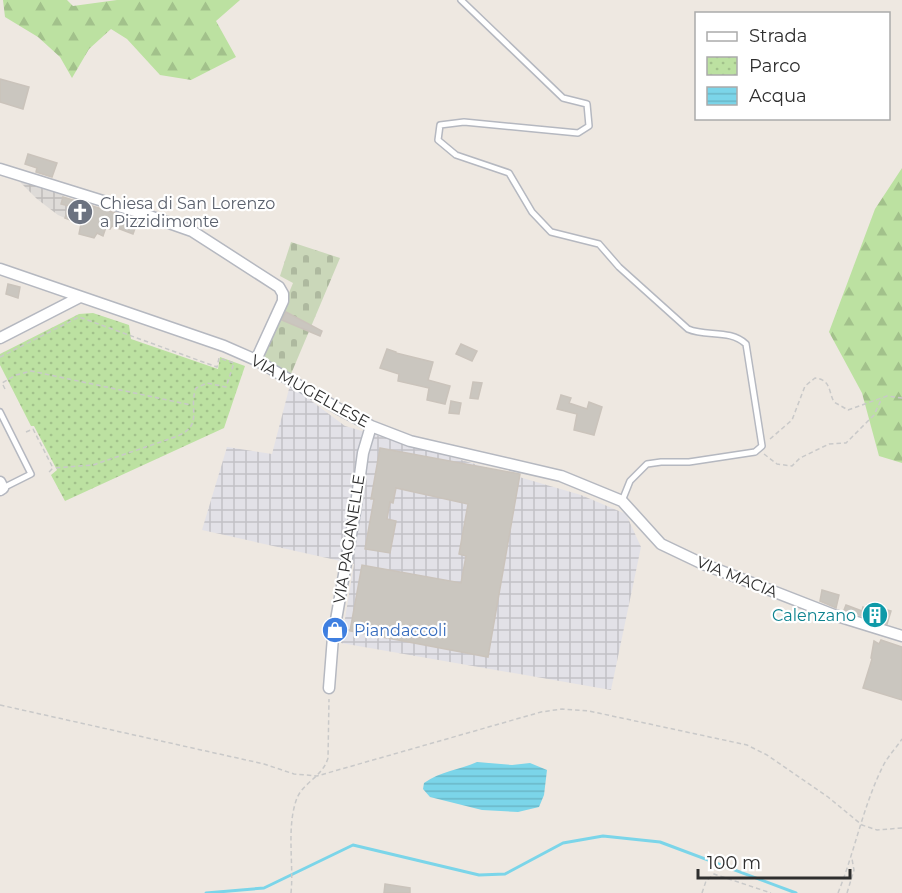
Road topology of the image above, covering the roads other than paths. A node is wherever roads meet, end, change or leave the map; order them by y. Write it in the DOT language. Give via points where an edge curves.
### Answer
graph roads {
  1 [pos="461,0"];
  2 [pos="0,169"];
  3 [pos="0,269"];
  4 [pos="80,297"];
  5 [pos="0,338"];
  6 [pos="256,360"];
  7 [pos="0,412"];
  8 [pos="371,426"];
  9 [pos="1,487"];
  10 [pos="622,501"];
  11 [pos="902,636"];
  12 [pos="329,688"];
  1 -- 10 [label="lane" via="563,98 587,104 589,126 578,133 464,122 440,125 438,140 456,155 509,173 532,212 551,232 598,244 688,329 726,334 743,341 747,348 760,446 755,452 744,454 647,464 630,481"];
  2 -- 6 [label="street" via="192,231 279,287 283,301"];
  3 -- 4 [label="street, VIA MUGELLESE"];
  4 -- 5 [label="street"];
  4 -- 6 [label="street, VIA MUGELLESE"];
  6 -- 8 [label="street, VIA MUGELLESE"];
  7 -- 9 [label="lane" via="31,474"];
  8 -- 10 [label="street, VIA MUGELLESE" via="410,441 561,476"];
  8 -- 12 [label="street, VIA PAGANELLE" via="363,453 333,638"];
  10 -- 11 [label="street, VIA MACIA" via="661,544 834,615"];
}
